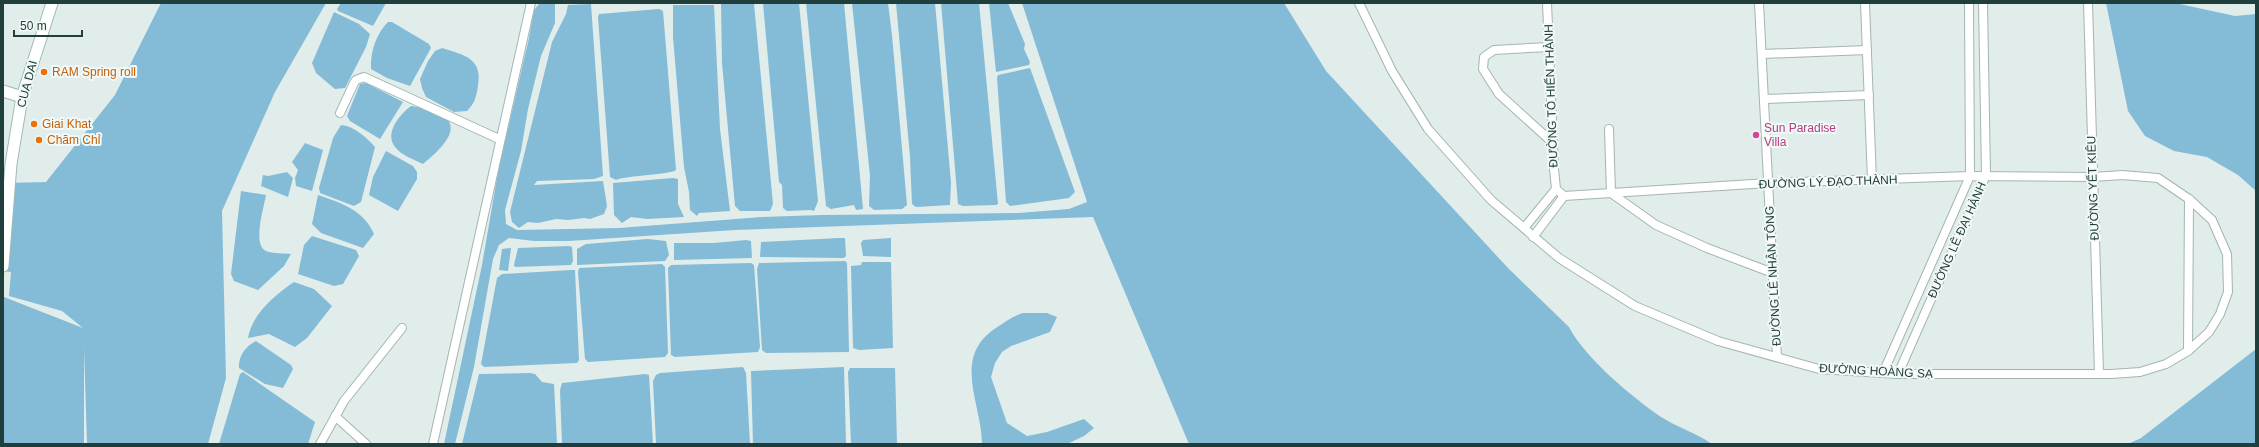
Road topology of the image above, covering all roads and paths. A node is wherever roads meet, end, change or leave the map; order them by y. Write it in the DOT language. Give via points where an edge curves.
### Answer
graph roads {
  1 [pos="52,3"];
  2 [pos="530,3"];
  3 [pos="1360,3"];
  4 [pos="1548,3"];
  5 [pos="1759,3"];
  6 [pos="1865,3"];
  7 [pos="1969,3"];
  8 [pos="1983,3"];
  9 [pos="2088,3"];
  10 [pos="1549,47"];
  11 [pos="1867,50"];
  12 [pos="1762,54"];
  13 [pos="3,91"];
  14 [pos="1869,94"];
  15 [pos="22,97"];
  16 [pos="1764,99"];
  17 [pos="340,113"];
  18 [pos="1609,129"];
  19 [pos="499,139"];
  20 [pos="1553,143"];
  21 [pos="1970,176"];
  22 [pos="1986,176"];
  23 [pos="2093,177"];
  24 [pos="1872,180"];
  25 [pos="1768,183"];
  26 [pos="1556,189"];
  27 [pos="1611,193"];
  28 [pos="1564,196"];
  29 [pos="2189,199"];
  30 [pos="1524,228"];
  31 [pos="1533,236"];
  32 [pos="3,266"];
  33 [pos="1772,273"];
  34 [pos="402,328"];
  35 [pos="2188,351"];
  36 [pos="1777,358"];
  37 [pos="1883,373"];
  38 [pos="2099,373"];
  39 [pos="1898,374"];
  40 [pos="335,416"];
  41 [pos="320,444"];
  42 [pos="366,444"];
  43 [pos="433,444"];
  1 -- 15 [label="street, CUA DAI"];
  2 -- 19 [label="street"];
  3 -- 30 [label="street, ĐƯỜNG HOÀNG SA" via="1392,71 1428,129 1491,200"];
  4 -- 10 [label="street, ĐƯỜNG TÔ HIẾN THÀNH"];
  5 -- 12 [label="street, ĐƯỜNG LÊ NHÂN TÔNG"];
  6 -- 11 [label="street"];
  7 -- 21 [label="street, ĐƯỜNG LÊ ĐẠI HÀNH"];
  8 -- 22 [label="street, ĐƯỜNG LÊ ĐẠI HÀNH"];
  9 -- 23 [label="street, ĐƯỜNG YẾT KIÊU"];
  10 -- 20 [label="street, ĐƯỜNG TÔ HIẾN THÀNH"];
  10 -- 20 [label="street" via="1494,50 1484,56 1483,69 1499,94"];
  11 -- 12 [label="street"];
  11 -- 14 [label="street"];
  12 -- 16 [label="street, ĐƯỜNG LÊ NHÂN TÔNG"];
  13 -- 15 [label="street"];
  14 -- 16 [label="street"];
  14 -- 24 [label="street"];
  15 -- 32 [label="street, CUA DAI" via="11,168"];
  16 -- 25 [label="street, ĐƯỜNG LÊ NHÂN TÔNG"];
  17 -- 19 [label="street" via="354,83 364,77"];
  18 -- 27 [label="street"];
  19 -- 43 [label="street"];
  20 -- 26 [label="street, ĐƯỜNG TÔ HIẾN THÀNH"];
  21 -- 22 [label="street, ĐƯỜNG LÝ ĐẠO THÀNH"];
  21 -- 24 [label="street, ĐƯỜNG LÝ ĐẠO THÀNH"];
  21 -- 37 [label="street, ĐƯỜNG LÊ ĐẠI HÀNH"];
  22 -- 23 [label="street, ĐƯỜNG LÝ ĐẠO THÀNH"];
  22 -- 39 [label="street, ĐƯỜNG LÊ ĐẠI HÀNH"];
  23 -- 29 [label="street, ĐƯỜNG HOÀNG SA" via="2122,175 2158,178"];
  23 -- 38 [label="street, ĐƯỜNG YẾT KIÊU"];
  24 -- 25 [label="street, ĐƯỜNG LÝ ĐẠO THÀNH"];
  25 -- 27 [label="street, ĐƯỜNG LÝ ĐẠO THÀNH"];
  25 -- 33 [label="street, ĐƯỜNG LÊ NHÂN TÔNG"];
  26 -- 28 [label="street"];
  26 -- 30 [label="street"];
  27 -- 28 [label="street, ĐƯỜNG LÝ ĐẠO THÀNH"];
  27 -- 33 [label="street" via="1656,224 1707,248"];
  28 -- 31 [label="street"];
  29 -- 35 [label="street"];
  29 -- 35 [label="street, ĐƯỜNG HOÀNG SA" via="2212,220 2227,254 2228,292 2220,314 2209,332"];
  30 -- 31 [label="street, ĐƯỜNG HOÀNG SA"];
  31 -- 36 [label="street, ĐƯỜNG HOÀNG SA" via="1559,258 1635,306 1718,341"];
  33 -- 36 [label="street, ĐƯỜNG LÊ NHÂN TÔNG"];
  34 -- 40 [label="street"];
  35 -- 38 [label="street, ĐƯỜNG HOÀNG SA" via="2166,364 2140,372"];
  36 -- 37 [label="street, ĐƯỜNG HOÀNG SA" via="1819,370"];
  37 -- 39 [label="street, ĐƯỜNG HOÀNG SA"];
  38 -- 39 [label="street, ĐƯỜNG HOÀNG SA"];
  40 -- 41 [label="street"];
  40 -- 42 [label="street"];
}
